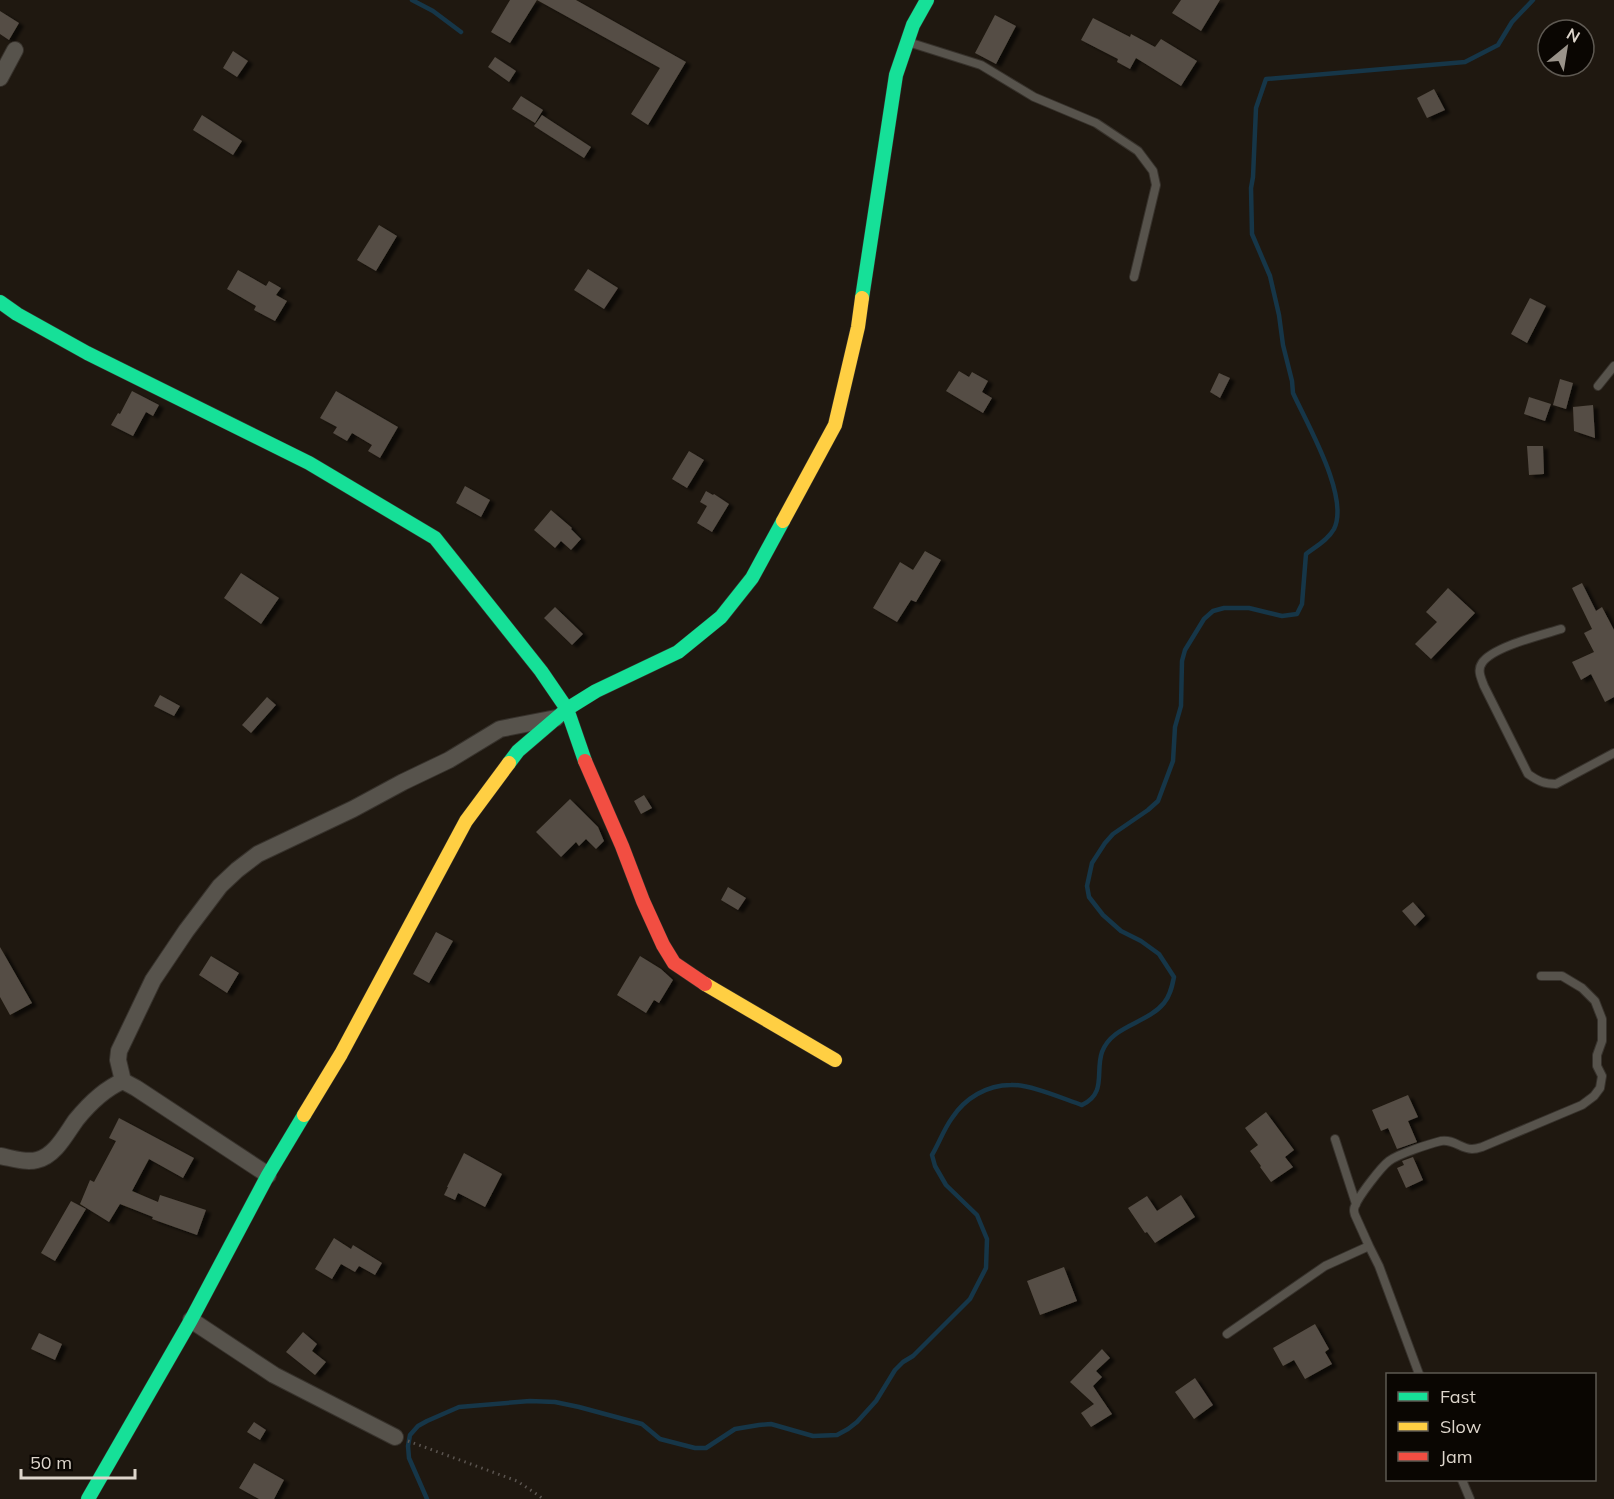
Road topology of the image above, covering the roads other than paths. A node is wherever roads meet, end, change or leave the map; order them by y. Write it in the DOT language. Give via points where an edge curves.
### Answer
graph roads {
  1 [pos="927,0"];
  2 [pos="907,42"];
  3 [pos="15,51"];
  4 [pos="0,78"];
  5 [pos="1134,277"];
  6 [pos="0,302"];
  7 [pos="1614,366"];
  8 [pos="1598,386"];
  9 [pos="1561,628"];
  10 [pos="563,713"];
  11 [pos="1614,753"];
  12 [pos="1541,976"];
  13 [pos="835,1060"];
  14 [pos="123,1082"];
  15 [pos="1335,1139"];
  16 [pos="0,1156"];
  17 [pos="268,1175"];
  18 [pos="1356,1204"];
  19 [pos="1369,1246"];
  20 [pos="190,1320"];
  21 [pos="1227,1334"];
  22 [pos="1419,1373"];
  23 [pos="395,1437"];
  24 [pos="1463,1481"];
  25 [pos="88,1499"];
  26 [pos="1470,1499"];
  1 -- 2 [label="street"];
  2 -- 5 [label="lane" via="981,65 1034,97 1096,123 1138,151 1152,171 1156,185"];
  2 -- 10 [label="street" via="896,75 858,327 835,425 752,578 721,617 678,652 596,691"];
  3 -- 4 [label="street"];
  6 -- 10 [label="street" via="87,352 309,463 435,538 541,671"];
  7 -- 8 [label="lane"];
  9 -- 11 [label="lane" via="1504,647 1487,657 1480,664 1484,686 1528,774 1537,781 1556,784"];
  10 -- 13 [label="street" via="643,901 674,963"];
  10 -- 14 [label="street" via="500,729 449,760 258,854 237,870 220,886 153,980 119,1051"];
  10 -- 17 [label="street" via="518,751 466,820 341,1054"];
  12 -- 18 [label="lane" via="1562,976 1595,1001 1602,1020 1597,1065 1602,1076 1594,1096 1582,1105 1482,1147 1472,1149 1442,1141 1397,1156 1383,1167"];
  14 -- 16 [label="street" via="100,1095 44,1158 28,1161"];
  14 -- 17 [label="street"];
  15 -- 18 [label="lane"];
  17 -- 20 [label="street"];
  18 -- 19 [label="lane" via="1355,1215"];
  19 -- 21 [label="lane" via="1325,1266"];
  19 -- 22 [label="lane"];
  20 -- 23 [label="street" via="274,1375"];
  20 -- 25 [label="street"];
  24 -- 26 [label="lane"];
}
